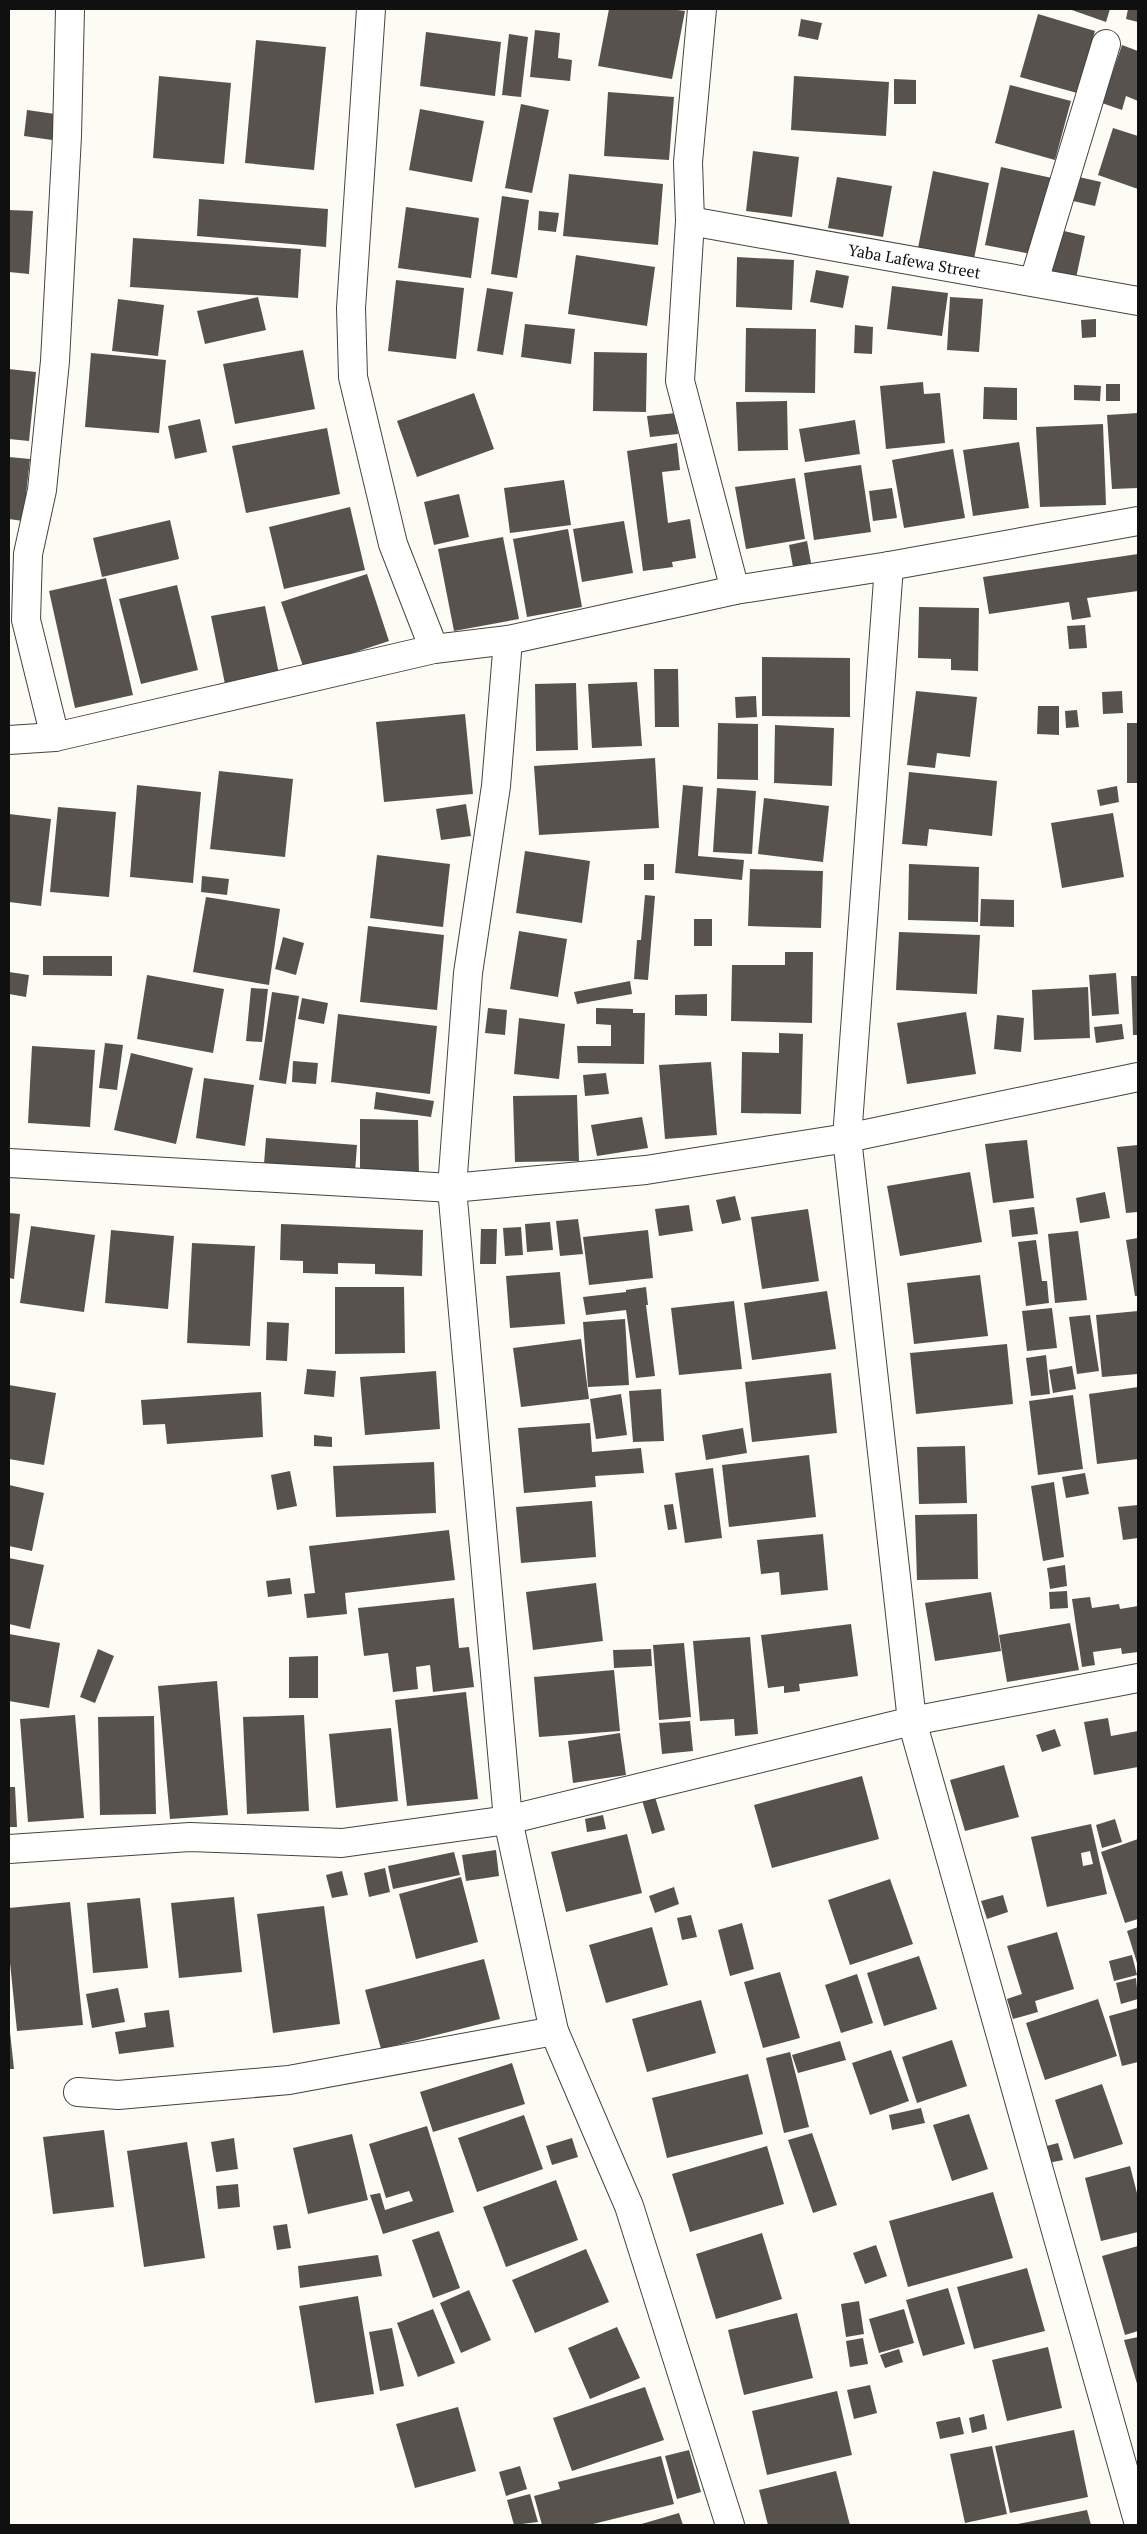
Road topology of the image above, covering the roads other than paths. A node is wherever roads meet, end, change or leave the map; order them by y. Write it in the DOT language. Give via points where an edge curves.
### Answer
graph roads {
  1 [pos="70,9"];
  2 [pos="371,9"];
  3 [pos="702,9"];
  4 [pos="1106,44"];
  5 [pos="690,221"];
  6 [pos="1034,281"];
  7 [pos="1138,301"];
  8 [pos="1138,521"];
  9 [pos="889,566"];
  10 [pos="735,590"];
  11 [pos="508,640"];
  12 [pos="434,649"];
  13 [pos="55,737"];
  14 [pos="9,740"];
  15 [pos="1138,1077"];
  16 [pos="847,1138"];
  17 [pos="9,1162"];
  18 [pos="452,1188"];
  19 [pos="1138,1678"];
  20 [pos="912,1721"];
  21 [pos="508,1820"];
  22 [pos="9,1849"];
  23 [pos="554,2031"];
  24 [pos="78,2092"];
  25 [pos="1138,2522"];
  26 [pos="730,2525"];
  1 -- 13 [label="street" via="68,136 55,361 42,490 28,554 26,620"];
  2 -- 12 [label="street" via="351,308 353,377 393,544"];
  3 -- 5 [label="street" via="688,162"];
  4 -- 6 [label="street"];
  5 -- 6 [label="street, Yaba Lafewa Street"];
  5 -- 10 [label="street" via="680,381"];
  6 -- 7 [label="street, Yaba Lafewa Street"];
  8 -- 9 [label="street"];
  9 -- 10 [label="street"];
  9 -- 16 [label="street"];
  10 -- 11 [label="street"];
  11 -- 12 [label="street"];
  11 -- 18 [label="street" via="496,786 468,973"];
  12 -- 13 [label="street"];
  13 -- 14 [label="street"];
  15 -- 16 [label="street"];
  16 -- 18 [label="street" via="646,1170"];
  16 -- 20 [label="street"];
  17 -- 18 [label="street"];
  18 -- 21 [label="street"];
  19 -- 20 [label="street"];
  20 -- 21 [label="street"];
  20 -- 25 [label="street"];
  21 -- 22 [label="street" via="342,1843 190,1837"];
  21 -- 23 [label="street"];
  23 -- 24 [label="street" via="289,2080 118,2095"];
  23 -- 26 [label="street" via="629,2206"];
}
